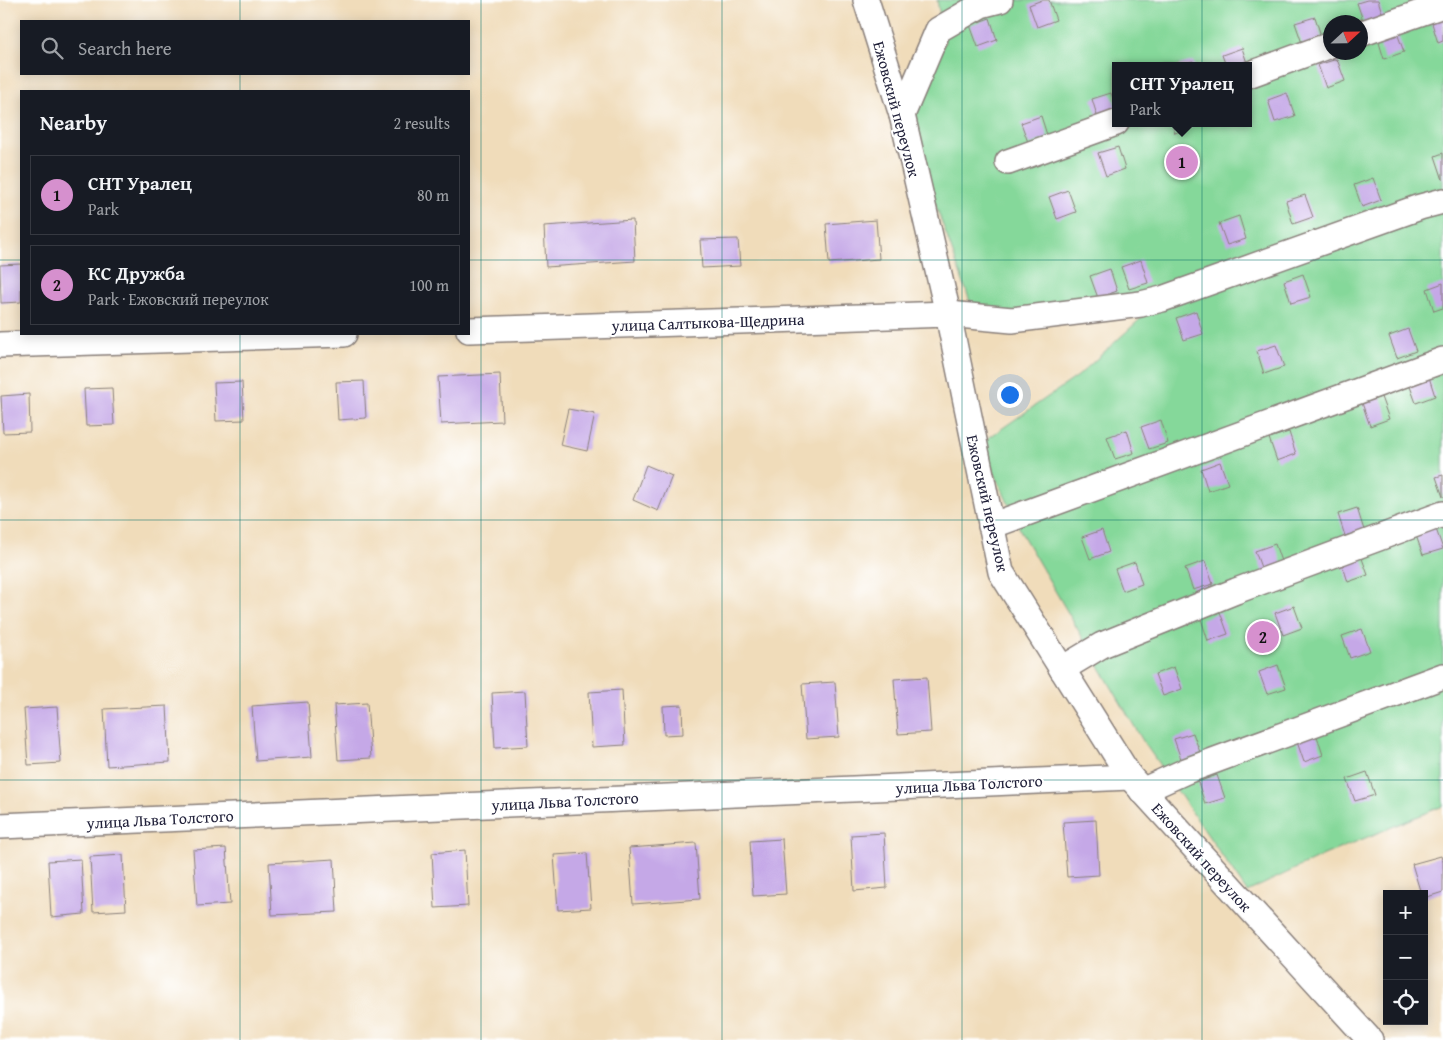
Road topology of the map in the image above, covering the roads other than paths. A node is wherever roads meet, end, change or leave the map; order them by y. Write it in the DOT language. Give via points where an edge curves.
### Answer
graph roads {
  1 [pos="866,0"];
  2 [pos="1000,0"];
  3 [pos="1443,5"];
  4 [pos="967,7"];
  5 [pos="1368,31"];
  6 [pos="1323,48"];
  7 [pos="1252,74"];
  8 [pos="902,115"];
  9 [pos="1112,124"];
  10 [pos="1008,162"];
  11 [pos="1443,201"];
  12 [pos="948,314"];
  13 [pos="470,330"];
  14 [pos="313,335"];
  15 [pos="0,345"];
  16 [pos="1443,360"];
  17 [pos="1443,514"];
  18 [pos="991,526"];
  19 [pos="1062,669"];
  20 [pos="1443,676"];
  21 [pos="1136,784"];
  22 [pos="0,826"];
  23 [pos="1370,1040"];
  1 -- 8 [label="street, Ежовский переулок"];
  2 -- 4 [label="street"];
  3 -- 5 [label="street"];
  4 -- 8 [label="street" via="938,30"];
  6 -- 7 [label="street"];
  8 -- 12 [label="street, Ежовский переулок"];
  9 -- 10 [label="street"];
  11 -- 12 [label="street, улица Салтыкова-Щедрина" via="1141,304 1012,320"];
  12 -- 13 [label="street, улица Салтыкова-Щедрина"];
  12 -- 18 [label="street, Ежовский переулок"];
  14 -- 15 [label="street"];
  16 -- 18 [label="street"];
  17 -- 19 [label="street" via="1111,641"];
  18 -- 19 [label="street, Ежовский переулок" via="1000,572"];
  19 -- 21 [label="street, Ежовский переулок"];
  20 -- 21 [label="street" via="1186,771"];
  21 -- 22 [label="street, улица Льва Толстого"];
  21 -- 23 [label="street, Ежовский переулок"];
}
